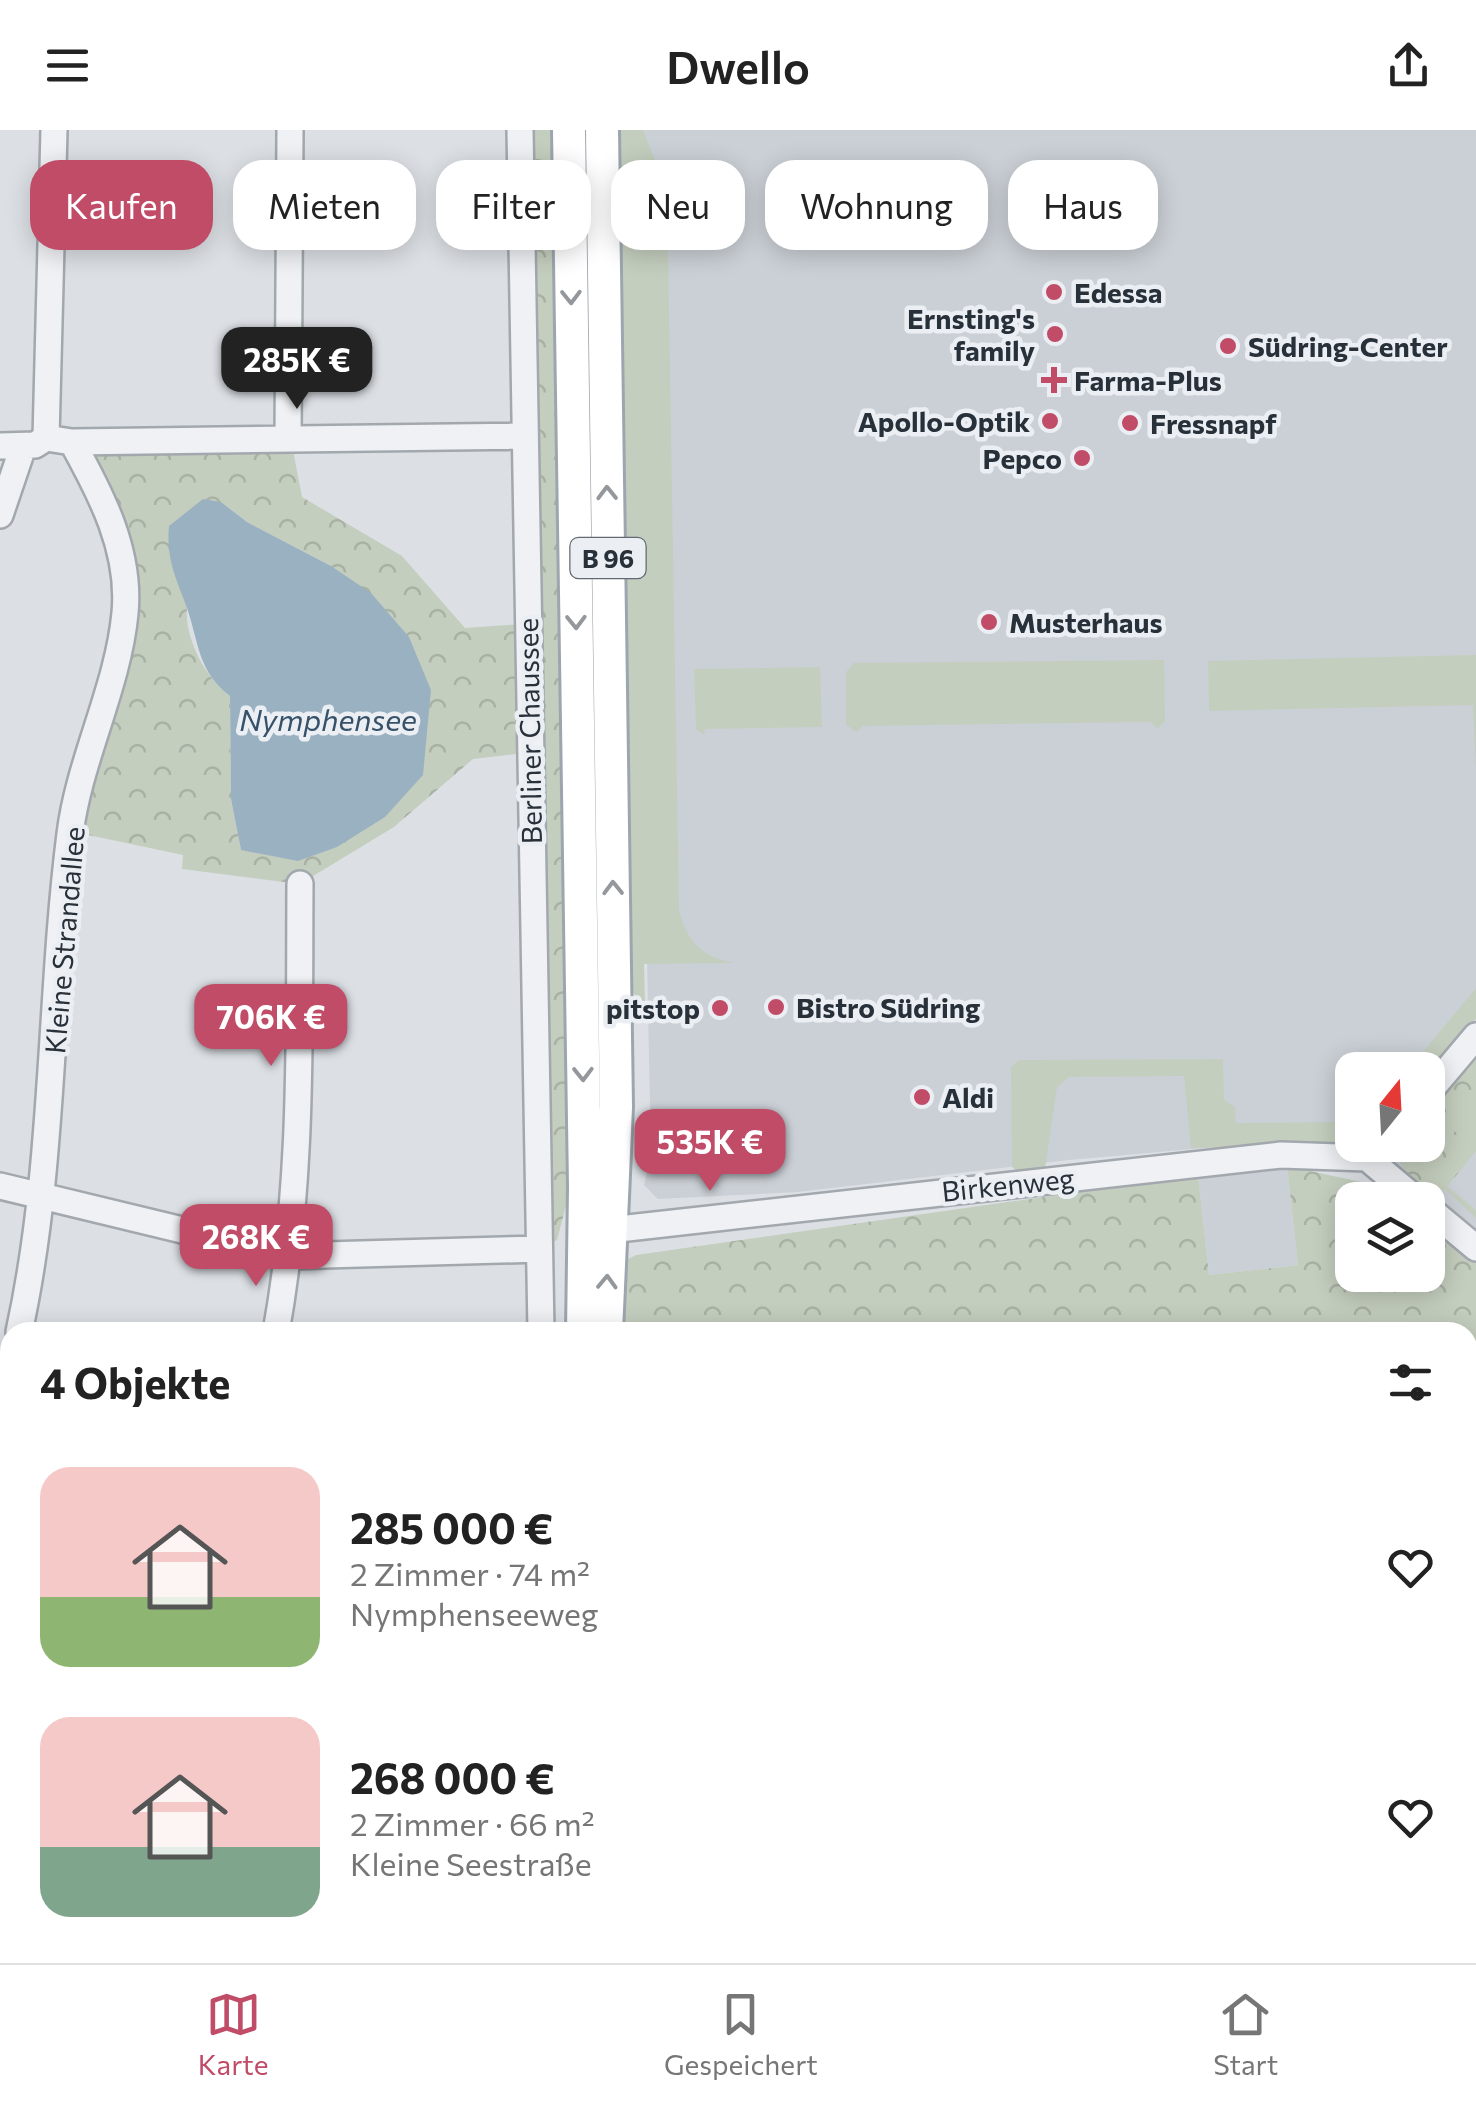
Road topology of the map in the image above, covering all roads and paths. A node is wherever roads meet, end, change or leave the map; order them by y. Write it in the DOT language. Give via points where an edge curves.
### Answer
graph roads {
  1 [pos="54,130"];
  2 [pos="290,130"];
  3 [pos="520,130"];
  4 [pos="569,130"];
  5 [pos="602,130"];
  6 [pos="524,436"];
  7 [pos="288,440"];
  8 [pos="72,442"];
  9 [pos="23,444"];
  10 [pos="0,515"];
  11 [pos="300,884"];
  12 [pos="1476,1036"];
  13 [pos="1445,1073"];
  14 [pos="1335,1153"];
  15 [pos="1384,1162"];
  16 [pos="1401,1182"];
  17 [pos="0,1186"];
  18 [pos="43,1197"];
  19 [pos="1445,1222"];
  20 [pos="597,1232"];
  21 [pos="1476,1248"];
  22 [pos="538,1249"];
  23 [pos="290,1256"];
  24 [pos="21,1322"];
  25 [pos="278,1322"];
  26 [pos="541,1322"];
  27 [pos="584,1322"];
  28 [pos="605,1322"];
  1 -- 9 [label="street"];
  2 -- 7 [label="street"];
  3 -- 6 [label="street, Berliner Chaussee"];
  4 -- 20 [label="main road, B 96, one-way"];
  20 -- 5 [label="main road, B 96, one-way" via="616,1108"];
  6 -- 7 [label="street"];
  6 -- 22 [label="street, Berliner Chaussee"];
  7 -- 8 [label="street"];
  8 -- 9 [label="street"];
  8 -- 18 [label="street, Kleine Strandallee" via="106,502 126,612 70,831"];
  9 -- 10 [label="street"];
  11 -- 23 [label="street" via="298,1164"];
  12 -- 13 [label="street"];
  14 -- 20 [label="street, Birkenweg" via="1241,1157"];
  15 -- 16 [label="street, Birkenweg"];
  17 -- 18 [label="street"];
  18 -- 23 [label="street"];
  18 -- 24 [label="street, Kleine Strandallee"];
  19 -- 21 [label="street"];
  20 -- 27 [label="main road, B 96"];
  28 -- 20 [label="main road, B 96, one-way"];
  22 -- 23 [label="street"];
  22 -- 26 [label="street, Berliner Chaussee"];
  23 -- 25 [label="street"];
}
